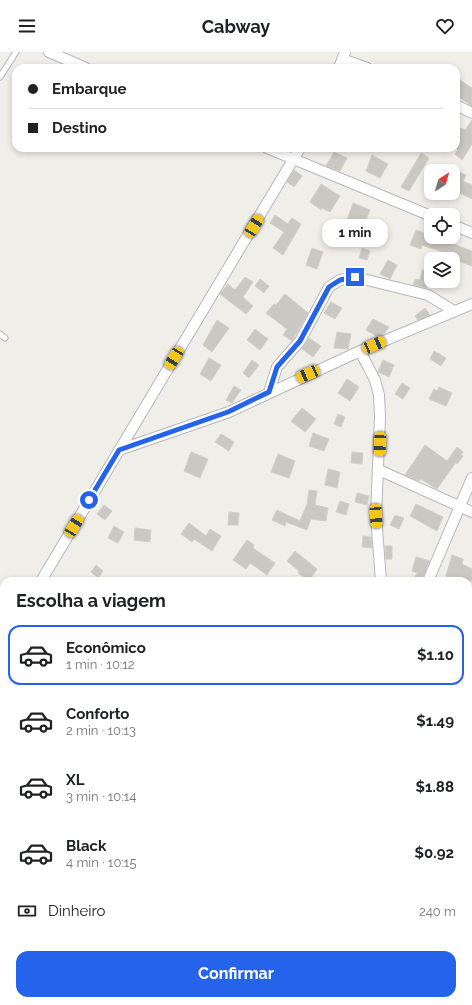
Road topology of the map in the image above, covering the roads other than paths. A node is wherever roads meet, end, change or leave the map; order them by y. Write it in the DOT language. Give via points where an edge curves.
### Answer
graph roads {
  1 [pos="16,52"];
  2 [pos="49,52"];
  3 [pos="342,60"];
  4 [pos="77,64"];
  5 [pos="354,64"];
  6 [pos="0,77"];
  7 [pos="460,108"];
  8 [pos="472,113"];
  9 [pos="276,152"];
  10 [pos="298,152"];
  11 [pos="293,160"];
  12 [pos="424,213"];
  13 [pos="460,228"];
  14 [pos="472,233"];
  15 [pos="472,304"];
  16 [pos="454,311"];
  17 [pos="360,350"];
  18 [pos="269,392"];
  19 [pos="119,450"];
  20 [pos="379,470"];
  21 [pos="472,478"];
  22 [pos="460,506"];
  23 [pos="472,512"];
  24 [pos="44,577"];
  25 [pos="381,577"];
  26 [pos="430,577"];
  1 -- 6 [label="lane"];
  2 -- 4 [label="street"];
  3 -- 5 [label="street"];
  7 -- 8 [label="street"];
  9 -- 11 [label="street"];
  10 -- 11 [label="street"];
  11 -- 12 [label="street"];
  11 -- 19 [label="street"];
  13 -- 14 [label="street"];
  15 -- 16 [label="street"];
  16 -- 17 [label="street"];
  16 -- 18 [label="street" via="428,295 355,277 340,280 329,287 300,341 277,367"];
  17 -- 18 [label="street"];
  17 -- 20 [label="street" via="378,395"];
  18 -- 19 [label="street" via="228,412"];
  19 -- 24 [label="street"];
  20 -- 22 [label="street"];
  20 -- 25 [label="street" via="376,516"];
  21 -- 22 [label="street"];
  22 -- 23 [label="street"];
  22 -- 26 [label="street"];
}
